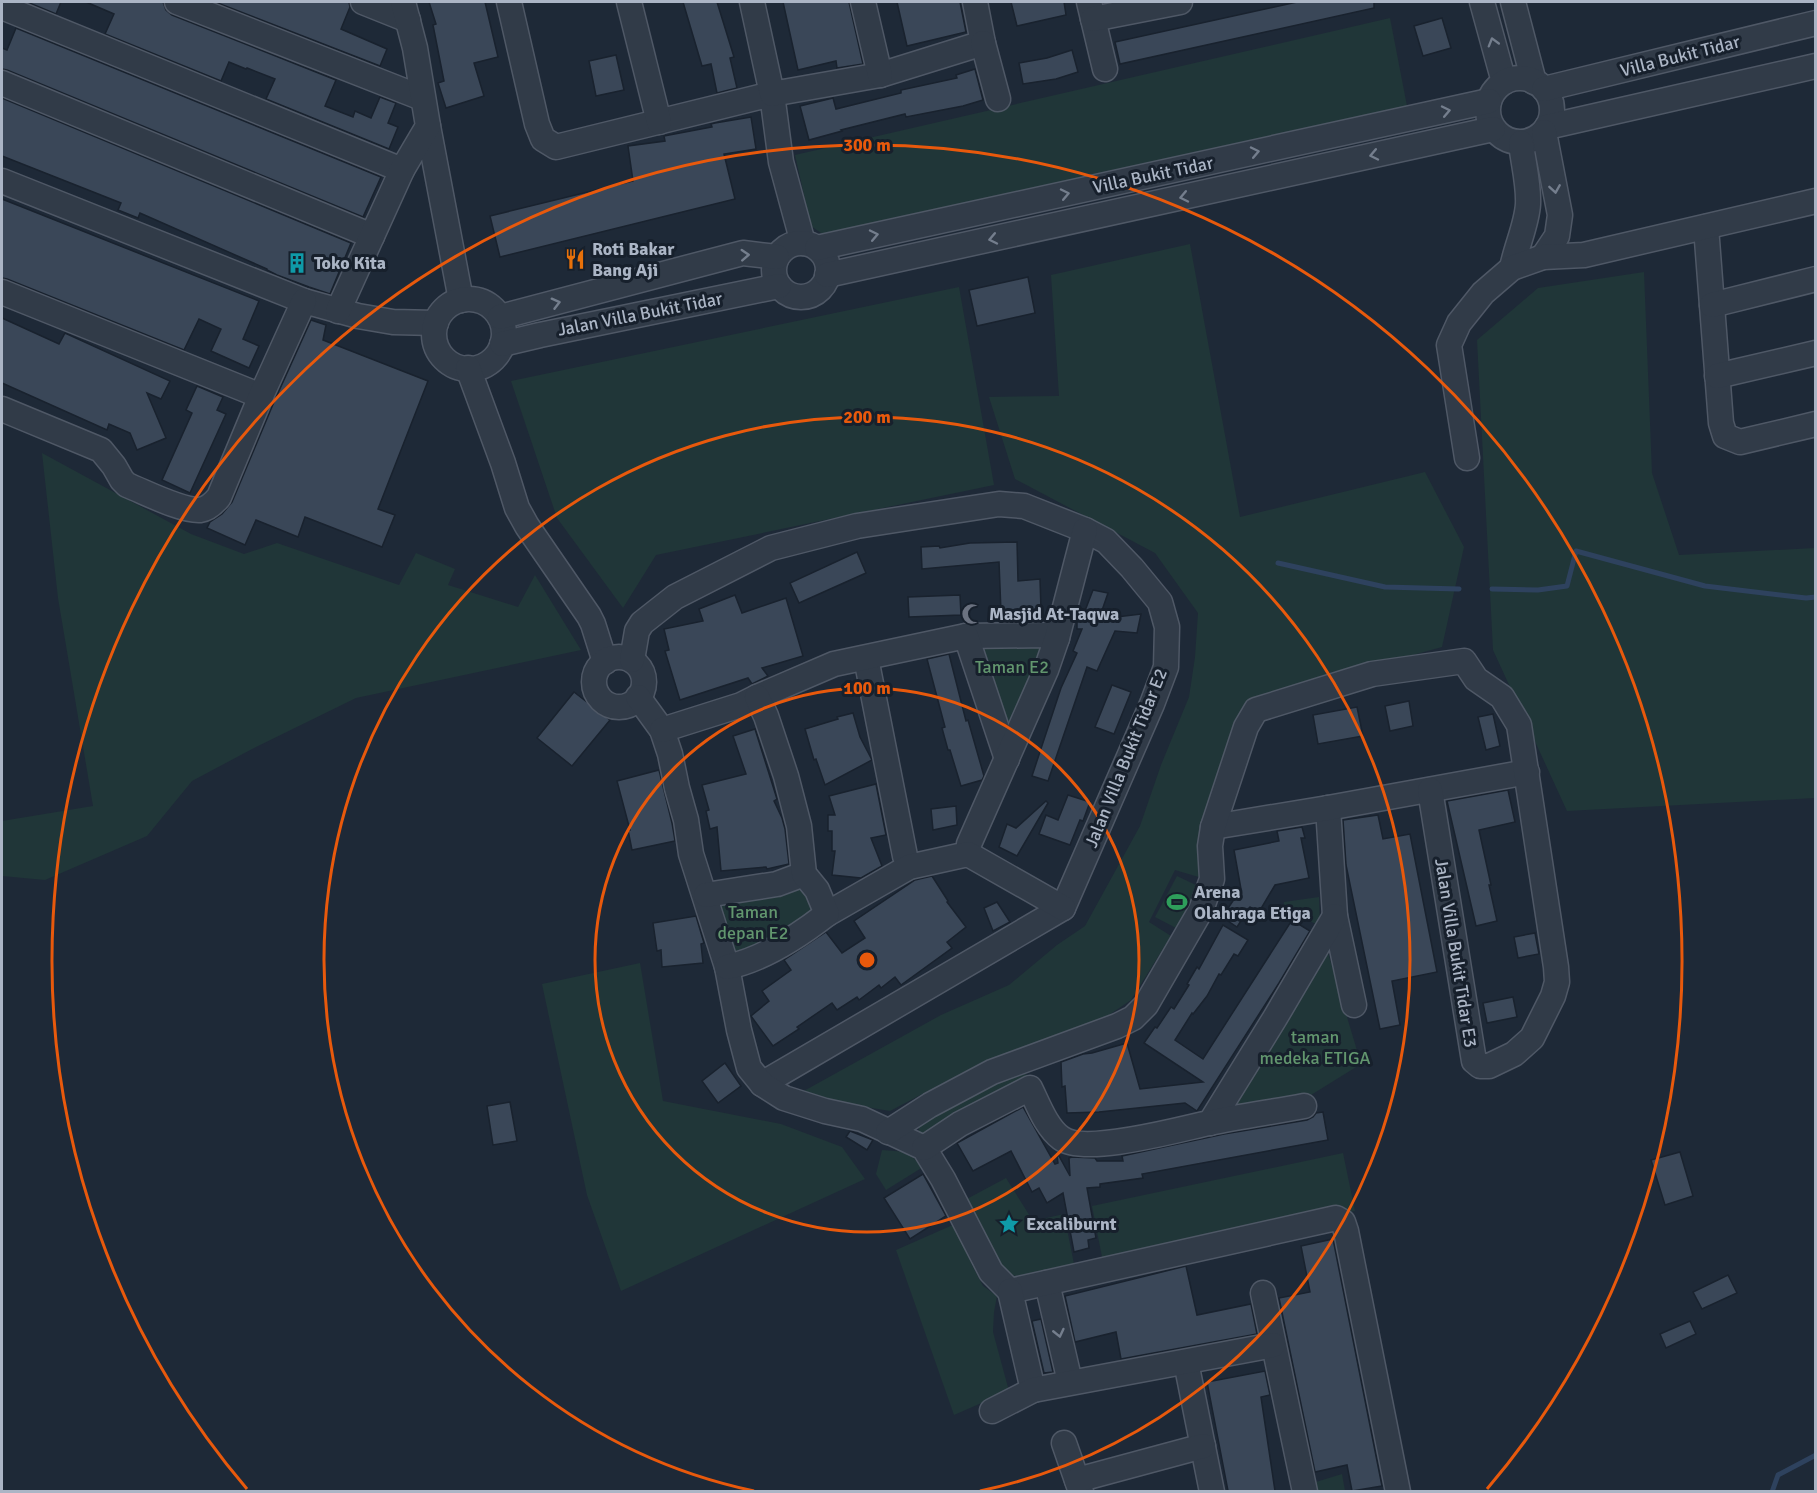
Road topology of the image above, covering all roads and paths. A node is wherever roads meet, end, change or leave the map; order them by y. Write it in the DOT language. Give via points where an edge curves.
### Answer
graph roads {
  1 [pos="177,2"];
  2 [pos="363,2"];
  3 [pos="508,2"];
  4 [pos="629,2"];
  5 [pos="752,2"];
  6 [pos="863,2"];
  7 [pos="975,2"];
  8 [pos="1180,2"];
  9 [pos="1482,2"];
  10 [pos="1513,2"];
  11 [pos="2,7"];
  12 [pos="406,10"];
  13 [pos="1091,10"];
  14 [pos="1815,23"];
  15 [pos="983,43"];
  16 [pos="1815,66"];
  17 [pos="1105,69"];
  18 [pos="880,75"];
  19 [pos="1504,82"];
  20 [pos="2,83"];
  21 [pos="1539,85"];
  22 [pos="772,94"];
  23 [pos="423,98"];
  24 [pos="998,99"];
  25 [pos="1489,101"];
  26 [pos="659,122"];
  27 [pos="428,126"];
  28 [pos="1493,129"];
  29 [pos="1546,129"];
  30 [pos="1521,143"];
  31 [pos="402,170"];
  32 [pos="2,181"];
  33 [pos="1815,201"];
  34 [pos="1706,227"];
  35 [pos="372,236"];
  36 [pos="810,245"];
  37 [pos="777,257"];
  38 [pos="1514,257"];
  39 [pos="1543,257"];
  40 [pos="827,275"];
  41 [pos="1815,279"];
  42 [pos="779,286"];
  43 [pos="2,292"];
  44 [pos="461,300"];
  45 [pos="304,301"];
  46 [pos="1712,305"];
  47 [pos="338,312"];
  48 [pos="500,317"];
  49 [pos="436,323"];
  50 [pos="502,344"];
  51 [pos="1815,353"];
  52 [pos="468,368"];
  53 [pos="1717,376"];
  54 [pos="261,396"];
  55 [pos="2,409"];
  56 [pos="1815,424"];
  57 [pos="1467,458"];
  58 [pos="1085,530"];
  59 [pos="966,636"];
  60 [pos="1057,638"];
  61 [pos="866,658"];
  62 [pos="632,660"];
  63 [pos="597,668"];
  64 [pos="757,696"];
  65 [pos="639,697"];
  66 [pos="662,730"];
  67 [pos="1007,759"];
  68 [pos="1527,772"];
  69 [pos="1430,790"];
  70 [pos="1328,808"];
  71 [pos="1213,827"];
  72 [pos="968,854"];
  73 [pos="909,867"];
  74 [pos="804,874"];
  75 [pos="706,895"];
  76 [pos="1063,908"];
  77 [pos="827,914"];
  78 [pos="1335,916"];
  79 [pos="727,967"];
  80 [pos="1354,1005"];
  81 [pos="1034,1056"];
  82 [pos="762,1084"];
  83 [pos="1030,1088"];
  84 [pos="1304,1107"];
  85 [pos="1210,1123"];
  86 [pos="888,1132"];
  87 [pos="924,1148"];
  88 [pos="1047,1283"];
  89 [pos="1010,1291"];
  90 [pos="1263,1293"];
  91 [pos="1273,1345"];
  92 [pos="1186,1362"];
  93 [pos="1070,1382"];
  94 [pos="1033,1390"];
  95 [pos="992,1411"];
  96 [pos="1064,1443"];
  97 [pos="1203,1446"];
  98 [pos="1079,1486"];
  99 [pos="1212,1491"];
  100 [pos="1305,1491"];
  101 [pos="1396,1491"];
  1 -- 23 [label="street"];
  2 -- 12 [label="street"];
  3 -- 26 [label="street" via="543,139 556,147"];
  4 -- 26 [label="street"];
  5 -- 22 [label="street"];
  6 -- 18 [label="street"];
  7 -- 15 [label="street"];
  8 -- 13 [label="street"];
  19 -- 9 [label="street, one-way"];
  10 -- 21 [label="street"];
  11 -- 31 [label="street"];
  12 -- 23 [label="street"];
  13 -- 17 [label="street"];
  14 -- 21 [label="street, Villa Bukit Tidar"];
  15 -- 18 [label="street"];
  15 -- 24 [label="street"];
  16 -- 29 [label="street"];
  18 -- 22 [label="street"];
  19 -- 21 [label="street" via="1519,78"];
  19 -- 25 [label="street"];
  20 -- 35 [label="street"];
  21 -- 29 [label="street" via="1550,99 1552,109"];
  22 -- 26 [label="street"];
  22 -- 36 [label="street" via="781,162"];
  23 -- 27 [label="street"];
  25 -- 28 [label="street" via="1488,116"];
  36 -- 25 [label="street, Villa Bukit Tidar, one-way"];
  27 -- 31 [label="street"];
  27 -- 44 [label="street"];
  28 -- 30 [label="street" via="1506,140"];
  28 -- 40 [label="street, Villa Bukit Tidar, one-way"];
  29 -- 30 [label="street" via="1533,140"];
  29 -- 39 [label="street, one-way" via="1560,215 1557,236"];
  30 -- 38 [label="street" via="1528,203"];
  31 -- 35 [label="street"];
  32 -- 45 [label="street"];
  33 -- 34 [label="street"];
  34 -- 39 [label="street" via="1584,255"];
  34 -- 46 [label="street"];
  35 -- 47 [label="street"];
  36 -- 37 [label="street" via="788,246"];
  36 -- 40 [label="street" via="826,260"];
  37 -- 42 [label="street" via="774,272"];
  48 -- 37 [label="street, Jalan Villa Bukit Tidar, one-way" via="743,253"];
  38 -- 39 [label="street"];
  38 -- 57 [label="street" via="1459,323 1449,345"];
  40 -- 42 [label="street" via="824,284 811,295 793,296"];
  41 -- 46 [label="street"];
  42 -- 50 [label="street, Jalan Villa Bukit Tidar"];
  43 -- 54 [label="street"];
  44 -- 48 [label="street" via="482,301"];
  44 -- 49 [label="street" via="446,308"];
  45 -- 47 [label="street"];
  45 -- 54 [label="street"];
  46 -- 53 [label="street"];
  47 -- 49 [label="street"];
  48 -- 50 [label="street" via="504,330"];
  49 -- 52 [label="street" via="434,337 439,352 451,363"];
  50 -- 52 [label="street" via="488,363"];
  51 -- 53 [label="street"];
  52 -- 63 [label="street" via="517,508 593,624"];
  53 -- 56 [label="street" via="1725,436 1740,442"];
  54 -- 55 [label="street" via="219,497 212,506 200,510 127,485 101,450"];
  58 -- 60 [label="street"];
  58 -- 62 [label="street, Jalan Villa Bukit Tidar E2" via="1024,506 999,504 856,526 771,548 675,597 642,623"];
  58 -- 76 [label="street, Jalan Villa Bukit Tidar E2" via="1106,541 1160,602 1167,627 1166,667"];
  59 -- 60 [label="street"];
  59 -- 61 [label="street"];
  59 -- 67 [label="street"];
  60 -- 67 [label="street"];
  61 -- 64 [label="street" via="834,664"];
  61 -- 73 [label="street"];
  62 -- 63 [label="street" via="618,657"];
  62 -- 65 [label="street" via="644,681"];
  63 -- 65 [label="street" via="595,688 610,705 626,706"];
  64 -- 66 [label="street" via="725,711"];
  64 -- 74 [label="street" via="786,776 799,826"];
  65 -- 66 [label="street"];
  66 -- 75 [label="street" via="691,854"];
  67 -- 72 [label="street"];
  68 -- 69 [label="street"];
  68 -- 69 [label="street, Jalan Villa Bukit Tidar E3" via="1557,982 1532,1038 1514,1054 1489,1066 1474,1061"];
  68 -- 71 [label="street, Jalan Villa Bukit Tidar E3" via="1519,725 1502,697 1476,679 1464,661 1372,674 1256,710 1246,727"];
  69 -- 70 [label="street"];
  70 -- 71 [label="street"];
  70 -- 78 [label="street"];
  71 -- 81 [label="street, Jalan Villa Bukit Tidar E3" via="1212,879 1201,910 1146,1005 1118,1026"];
  72 -- 73 [label="street"];
  72 -- 76 [label="street"];
  73 -- 77 [label="street"];
  74 -- 75 [label="street" via="777,884"];
  74 -- 77 [label="street" via="817,890"];
  75 -- 79 [label="street"];
  76 -- 82 [label="street"];
  77 -- 79 [label="street" via="760,957"];
  78 -- 80 [label="street"];
  78 -- 85 [label="street"];
  79 -- 82 [label="street" via="749,1068"];
  81 -- 83 [label="street"];
  81 -- 86 [label="street, Jalan Villa Bukit Tidar E3" via="992,1072"];
  82 -- 86 [label="street" via="784,1098 862,1119"];
  83 -- 85 [label="street" via="1047,1122 1061,1138 1073,1144 1154,1136"];
  83 -- 87 [label="street" via="960,1124"];
  84 -- 85 [label="street"];
  86 -- 87 [label="street"];
  87 -- 89 [label="street" via="991,1272"];
  88 -- 89 [label="street"];
  88 -- 93 [label="street, one-way"];
  88 -- 101 [label="street" via="1336,1218 1343,1222"];
  89 -- 94 [label="street"];
  90 -- 91 [label="street"];
  91 -- 92 [label="street"];
  91 -- 100 [label="street"];
  92 -- 93 [label="street"];
  92 -- 97 [label="street"];
  93 -- 94 [label="street"];
  94 -- 95 [label="street"];
  96 -- 98 [label="street"];
  97 -- 98 [label="street"];
  97 -- 99 [label="street"];
}
